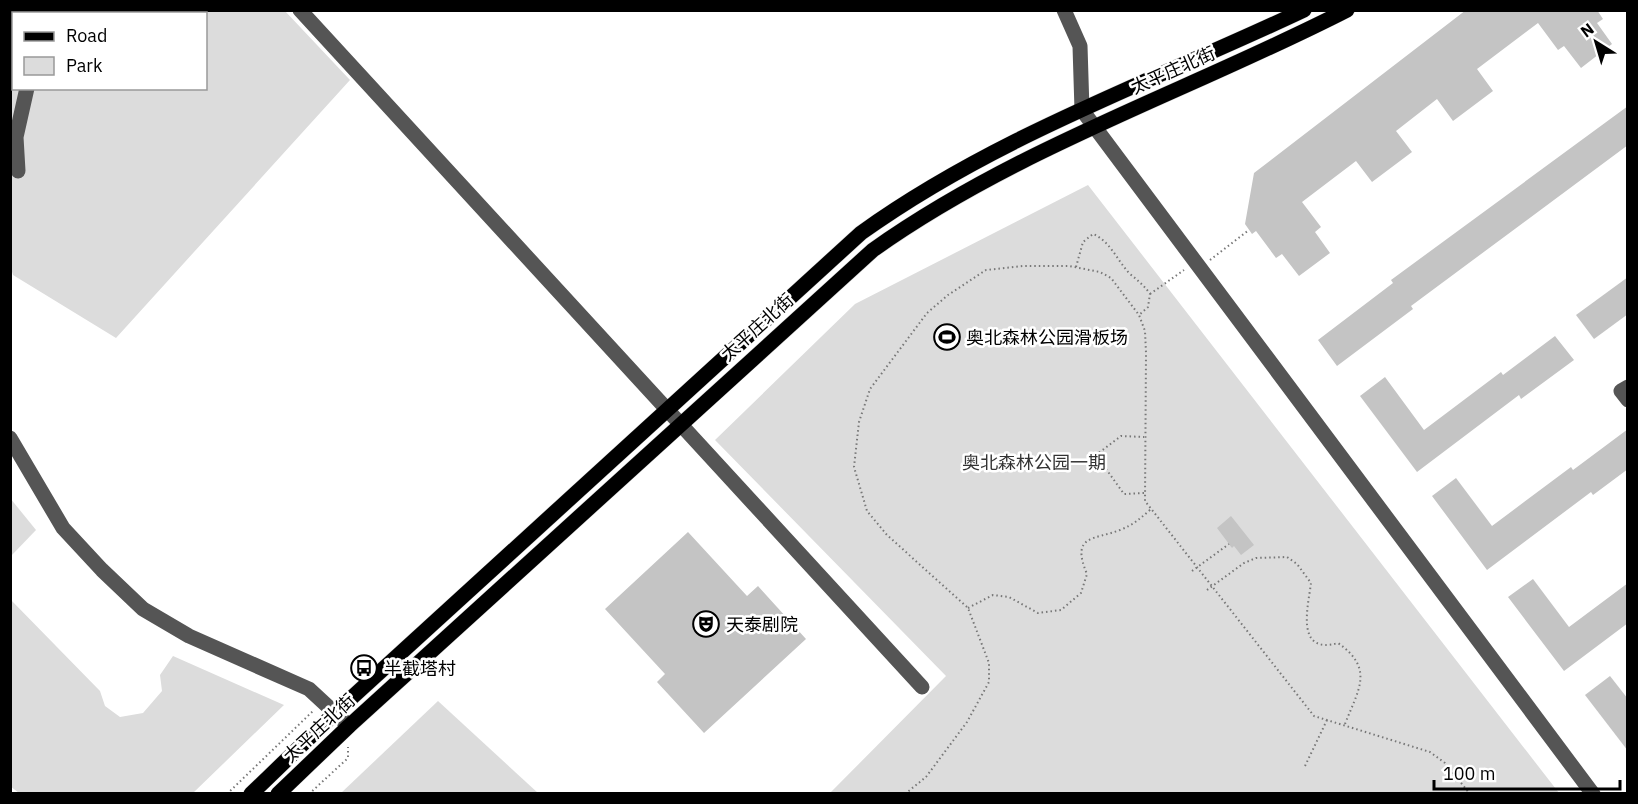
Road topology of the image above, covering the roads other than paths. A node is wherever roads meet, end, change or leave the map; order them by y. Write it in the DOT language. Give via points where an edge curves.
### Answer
graph roads {
  1 [pos="300,10"];
  2 [pos="1064,10"];
  3 [pos="1304,10"];
  4 [pos="1347,10"];
  5 [pos="27,90"];
  6 [pos="1082,111"];
  7 [pos="1094,126"];
  8 [pos="18,171"];
  9 [pos="1628,387"];
  10 [pos="1628,400"];
  11 [pos="666,410"];
  12 [pos="679,424"];
  13 [pos="10,438"];
  14 [pos="922,687"];
  15 [pos="336,712"];
  16 [pos="349,726"];
  17 [pos="250,794"];
  18 [pos="278,794"];
  19 [pos="1593,794"];
  1 -- 11 [label="street"];
  2 -- 6 [label="street" via="1080,46"];
  3 -- 6 [label="main road, 太平庄北街"];
  4 -- 7 [label="main road, 太平庄北街"];
  5 -- 8 [label="street" via="16,137"];
  6 -- 7 [label="street"];
  6 -- 11 [label="main road, 太平庄北街" via="961,168 861,233"];
  7 -- 12 [label="main road, 太平庄北街" via="971,188 873,250"];
  7 -- 19 [label="street"];
  9 -- 10 [label="street" via="1622,392"];
  11 -- 12 [label="street"];
  11 -- 15 [label="main road, 太平庄北街"];
  12 -- 14 [label="street"];
  12 -- 16 [label="main road, 太平庄北街"];
  13 -- 15 [label="street" via="63,528 143,609 189,636 300,685"];
  15 -- 16 [label="street"];
  15 -- 17 [label="main road, 太平庄北街"];
  16 -- 18 [label="main road, 太平庄北街"];
}
